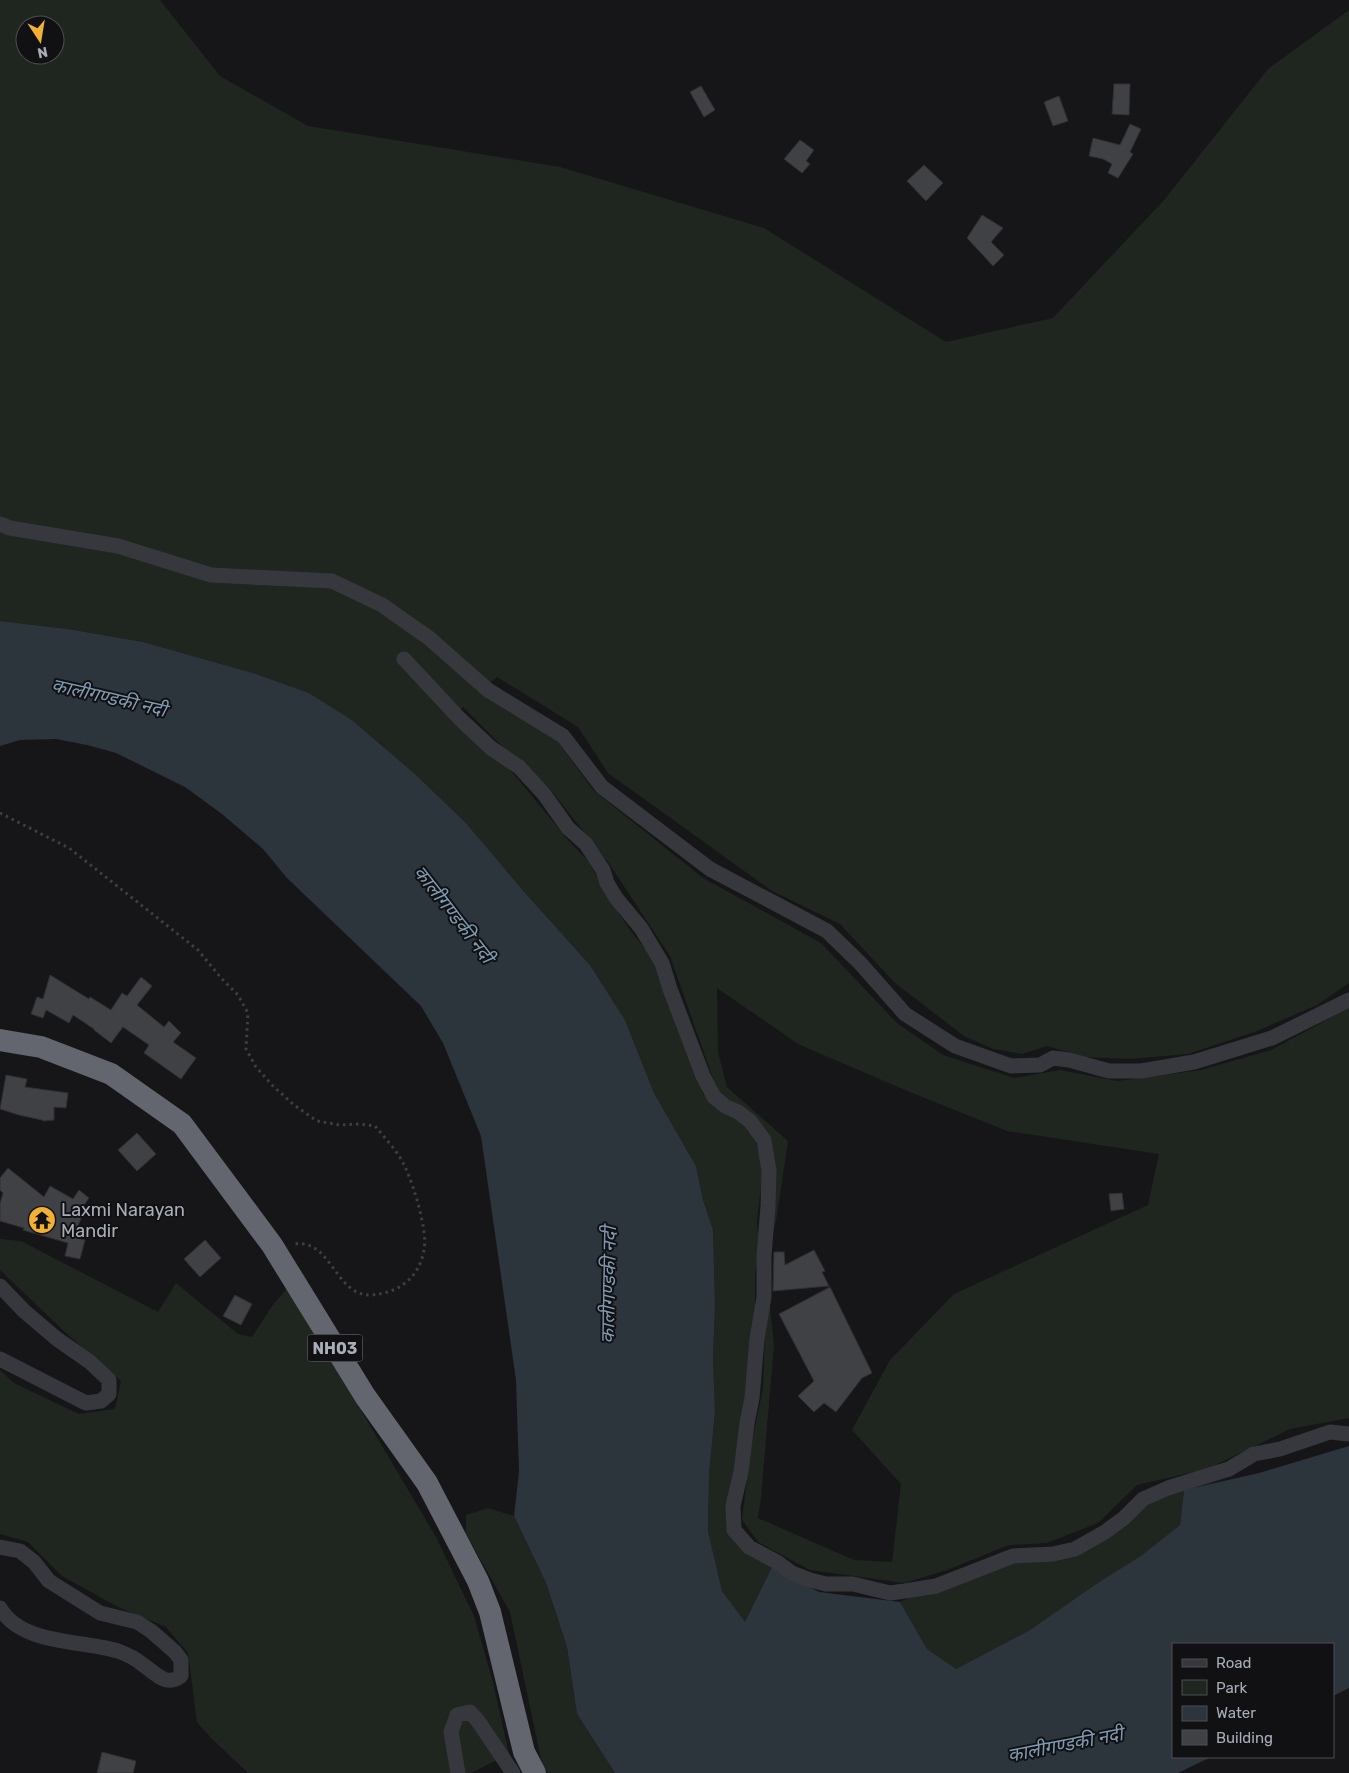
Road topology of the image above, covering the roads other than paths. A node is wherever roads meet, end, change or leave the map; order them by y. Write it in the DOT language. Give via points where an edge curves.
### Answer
graph roads {
  1 [pos="0,524"];
  2 [pos="404,659"];
  3 [pos="1349,1000"];
  4 [pos="0,1040"];
  5 [pos="0,1286"];
  6 [pos="0,1359"];
  7 [pos="1349,1434"];
  8 [pos="0,1547"];
  9 [pos="0,1608"];
  10 [pos="458,1773"];
  11 [pos="513,1773"];
  12 [pos="535,1773"];
  1 -- 3 [label="street" via="118,546 211,575 332,581 382,605 429,638 488,690 563,736 602,787 710,869 827,931 905,1014 955,1046 1011,1066 1040,1065 1054,1058 1109,1071 1141,1071 1194,1062 1272,1038"];
  2 -- 7 [label="street" via="491,748 519,767 544,794 568,828 586,844 616,898 641,928 662,963 714,1097 750,1121 764,1140 769,1171 764,1297 756,1339 752,1398 733,1506 734,1530 750,1547 792,1573 826,1584 852,1584 890,1593 936,1586 1013,1556 1053,1554 1075,1549 1105,1532 1143,1499 1229,1468 1254,1454 1280,1450 1330,1432"];
  4 -- 12 [label="highway, NH03" via="41,1047 111,1074 182,1124 272,1245 365,1396 427,1483 478,1581 490,1612 524,1752"];
  5 -- 6 [label="street" via="57,1339 109,1380 109,1394 101,1401 86,1403"];
  8 -- 9 [label="street" via="20,1551 49,1581 100,1613 137,1622 150,1631 181,1660 181,1676 169,1681 120,1652 44,1638 5,1617"];
  10 -- 11 [label="street" via="450,1732 457,1715 470,1712"];
}
